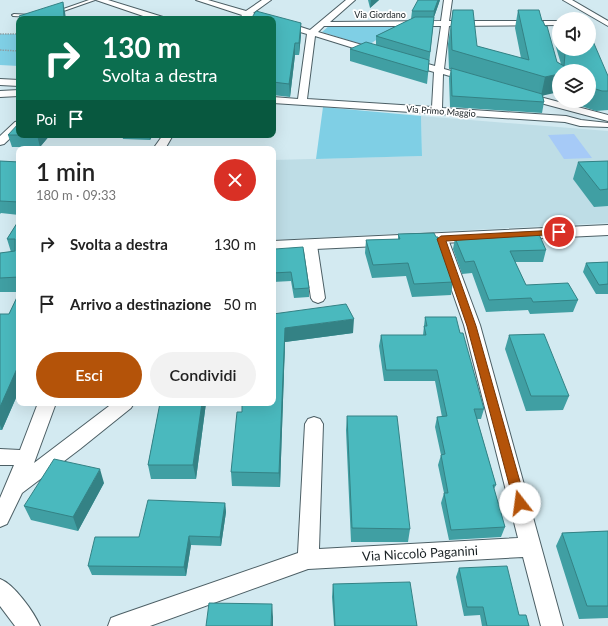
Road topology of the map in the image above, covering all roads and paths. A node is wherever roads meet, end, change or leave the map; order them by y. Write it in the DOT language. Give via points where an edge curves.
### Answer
graph roads {
  1 [pos="93,0"];
  2 [pos="100,0"];
  3 [pos="200,0"];
  4 [pos="266,0"];
  5 [pos="351,0"];
  6 [pos="448,0"];
  7 [pos="567,0"];
  8 [pos="14,15"];
  9 [pos="49,15"];
  10 [pos="38,16"];
  11 [pos="151,16"];
  12 [pos="245,16"];
  13 [pos="276,23"];
  14 [pos="444,23"];
  15 [pos="606,23"];
  16 [pos="322,24"];
  17 [pos="552,25"];
  18 [pos="311,33"];
  19 [pos="0,34"];
  20 [pos="16,34"];
  21 [pos="0,50"];
  22 [pos="16,51"];
  23 [pos="389,56"];
  24 [pos="403,60"];
  25 [pos="439,70"];
  26 [pos="0,82"];
  27 [pos="16,83"];
  28 [pos="482,83"];
  29 [pos="16,93"];
  30 [pos="0,94"];
  31 [pos="518,94"];
  32 [pos="276,100"];
  33 [pos="552,101"];
  34 [pos="302,102"];
  35 [pos="565,108"];
  36 [pos="577,108"];
  37 [pos="437,110"];
  38 [pos="608,118"];
  39 [pos="566,119"];
  40 [pos="608,125"];
  41 [pos="16,127"];
  42 [pos="0,142"];
  43 [pos="606,232"];
  44 [pos="441,239"];
  45 [pos="310,245"];
  46 [pos="276,246"];
  47 [pos="318,298"];
  48 [pos="46,406"];
  49 [pos="121,406"];
  50 [pos="314,424"];
  51 [pos="0,457"];
  52 [pos="27,458"];
  53 [pos="16,487"];
  54 [pos="0,518"];
  55 [pos="532,547"];
  56 [pos="308,559"];
  57 [pos="0,589"];
  58 [pos="29,626"];
  59 [pos="119,626"];
  60 [pos="552,626"];
  1 -- 9 [label="lane"];
  2 -- 11 [label="street"];
  3 -- 12 [label="street"];
  4 -- 12 [label="street"];
  5 -- 16 [label="street"];
  6 -- 14 [label="street"];
  7 -- 15 [label="street"];
  8 -- 10 [label="lane"];
  13 -- 18 [label="street"];
  14 -- 16 [label="street, Via Giordano"];
  14 -- 17 [label="street, Via Giordano" via="544,27"];
  14 -- 25 [label="street"];
  16 -- 18 [label="street"];
  18 -- 23 [label="street"];
  18 -- 34 [label="street"];
  19 -- 20 [label="path"];
  21 -- 22 [label="path"];
  24 -- 25 [label="street"];
  25 -- 28 [label="street"];
  25 -- 37 [label="street"];
  26 -- 27 [label="street"];
  29 -- 30 [label="street"];
  31 -- 33 [label="street"];
  32 -- 34 [label="street, Via Primo Maggio"];
  34 -- 37 [label="street, Via Primo Maggio"];
  35 -- 39 [label="street"];
  36 -- 38 [label="street"];
  37 -- 39 [label="street, Via Primo Maggio"];
  38 -- 39 [label="street"];
  39 -- 40 [label="street, Via Primo Maggio"];
  41 -- 42 [label="street"];
  43 -- 44 [label="street"];
  44 -- 45 [label="street"];
  44 -- 55 [label="street" via="472,326"];
  45 -- 46 [label="street"];
  45 -- 47 [label="street"];
  48 -- 52 [label="street"];
  49 -- 53 [label="street"];
  50 -- 56 [label="street"];
  51 -- 52 [label="street"];
  52 -- 53 [label="street"];
  53 -- 54 [label="street"];
  55 -- 56 [label="street, Via Niccolò Paganini"];
  55 -- 60 [label="street"];
  56 -- 59 [label="street, Via Niccolò Paganini"];
  57 -- 58 [label="street"];
}
